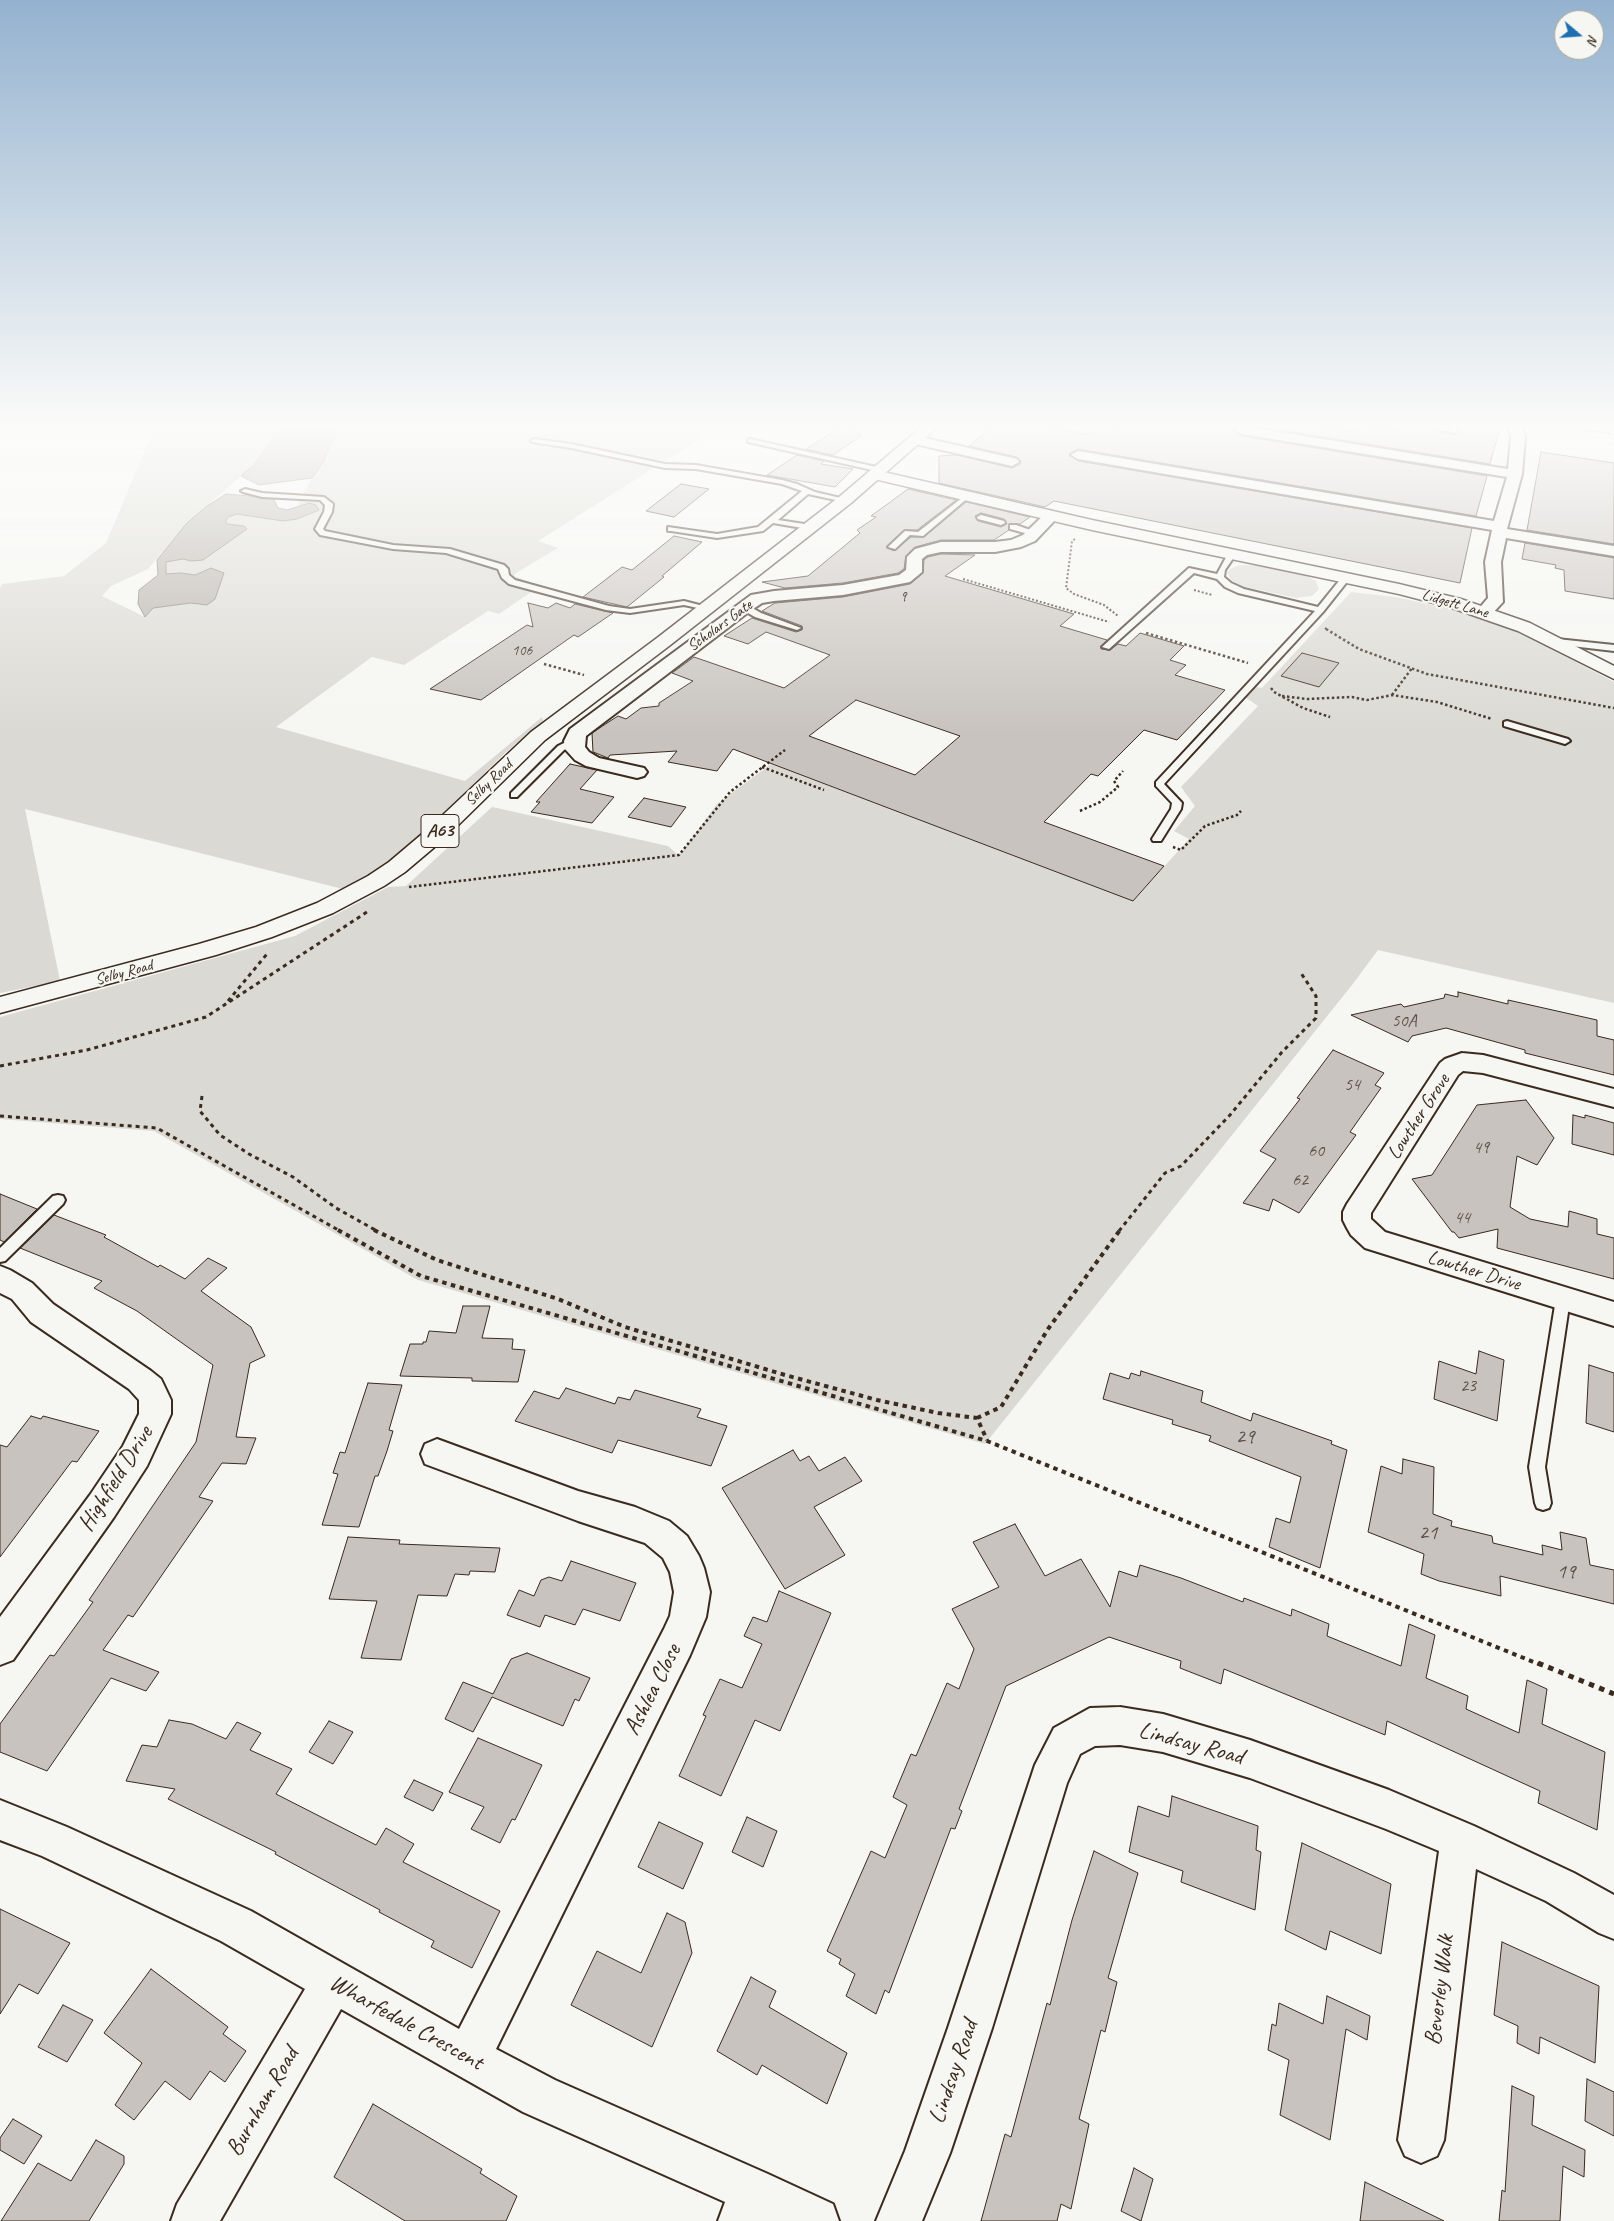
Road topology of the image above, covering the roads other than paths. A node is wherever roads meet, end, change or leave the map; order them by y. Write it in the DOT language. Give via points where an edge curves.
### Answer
graph roads {
  1 [pos="320,528"];
  2 [pos="762,528"];
  3 [pos="807,528"];
  4 [pos="928,528"];
  5 [pos="1016,528"];
  6 [pos="1040,528"];
  7 [pos="1107,528"];
  8 [pos="1492,528"];
  9 [pos="671,529"];
  10 [pos="1500,529"];
  11 [pos="1035,533"];
  12 [pos="892,546"];
  13 [pos="1614,551"];
  14 [pos="1232,554"];
  15 [pos="1220,577"];
  16 [pos="1346,578"];
  17 [pos="744,607"];
  18 [pos="707,608"];
  19 [pos="1320,610"];
  20 [pos="1484,612"];
  21 [pos="798,628"];
  22 [pos="1556,642"];
  23 [pos="1106,647"];
  24 [pos="1614,648"];
  25 [pos="1614,673"];
  26 [pos="638,687"];
  27 [pos="660,691"];
  28 [pos="1507,724"];
  29 [pos="574,741"];
  30 [pos="1565,741"];
  31 [pos="637,772"];
  32 [pos="514,795"];
  33 [pos="1157,839"];
  34 [pos="0,1005"];
  35 [pos="1614,1098"];
  36 [pos="58,1200"];
  37 [pos="1361,1207"];
  38 [pos="0,1257"];
  39 [pos="0,1278"];
  40 [pos="1563,1299"];
  41 [pos="1614,1314"];
  42 [pos="437,1454"];
  43 [pos="1543,1503"];
  44 [pos="0,1647"];
  45 [pos="0,1820"];
  46 [pos="1460,1840"];
  47 [pos="1614,1918"];
  48 [pos="333,1982"];
  49 [pos="468,2058"];
  50 [pos="1420,2140"];
  51 [pos="747,2206"];
  52 [pos="194,2221"];
  53 [pos="816,2221"];
  54 [pos="899,2221"];
  1 -- 18 [label="lane" via="323,533 393,548 447,551 501,567 512,582 609,608 642,610 684,603"];
  2 -- 9 [label="lane" via="742,534 717,536"];
  3 -- 18 [label="main road, Selby Road / A63"];
  4 -- 12 [label="lane" via="920,534 908,533"];
  5 -- 11 [label="lane"];
  6 -- 11 [label="street, Scholars Gate"];
  7 -- 14 [label="main road, Lidgett Lane"];
  8 -- 10 [label="street"];
  10 -- 13 [label="street"];
  10 -- 20 [label="street" via="1493,562 1496,602"];
  11 -- 17 [label="street, Scholars Gate" via="1023,542 1006,546 930,549 915,557 914,572 910,576 895,582 774,596"];
  14 -- 15 [label="lane"];
  14 -- 16 [label="main road, Lidgett Lane"];
  15 -- 19 [label="lane" via="1241,591"];
  15 -- 23 [label="lane" via="1192,570"];
  16 -- 19 [label="lane"];
  16 -- 20 [label="main road, Lidgett Lane"];
  17 -- 21 [label="lane"];
  17 -- 26 [label="street, Scholars Gate"];
  18 -- 34 [label="main road, Selby Road / A63" via="538,736 397,867 348,897 295,921 207,950"];
  19 -- 33 [label="lane" via="1159,784 1176,803 1176,809"];
  20 -- 22 [label="main road, Lidgett Lane"];
  22 -- 24 [label="lane"];
  22 -- 25 [label="main road, Lidgett Lane"];
  26 -- 27 [label="street"];
  26 -- 29 [label="street, Scholars Gate" via="585,726"];
  28 -- 30 [label="lane"];
  29 -- 31 [label="street" via="575,749 593,762"];
  29 -- 32 [label="lane" via="561,748"];
  35 -- 37 [label="street, Lowther Grove" via="1478,1063 1454,1065"];
  36 -- 38 [label="lane"];
  37 -- 40 [label="street, Lowther Drive" via="1357,1220 1375,1240"];
  39 -- 44 [label="street, Highfield Drive" via="22,1291 42,1313 150,1389 155,1400 155,1414 135,1456"];
  40 -- 41 [label="street, Lowther Drive"];
  40 -- 43 [label="lane" via="1537,1467"];
  42 -- 49 [label="street, Ashlea Close" via="657,1532 675,1547 687,1568 692,1592 688,1617 677,1642"];
  45 -- 48 [label="street, Wharfedale Crescent" via="53,1841 236,1926"];
  46 -- 47 [label="street, Lindsay Road" via="1560,1887"];
  46 -- 50 [label="street, Beverley Walk"];
  46 -- 54 [label="street, Lindsay Road" via="1250,1759 1163,1733 1120,1726 1090,1727 1067,1741 1049,1779 967,2037 927,2153"];
  48 -- 49 [label="street, Wharfedale Crescent"];
  48 -- 52 [label="street, Burnham Road"];
  49 -- 51 [label="street, Wharfedale Crescent"];
  51 -- 53 [label="street, Wharfedale Crescent"];
}
